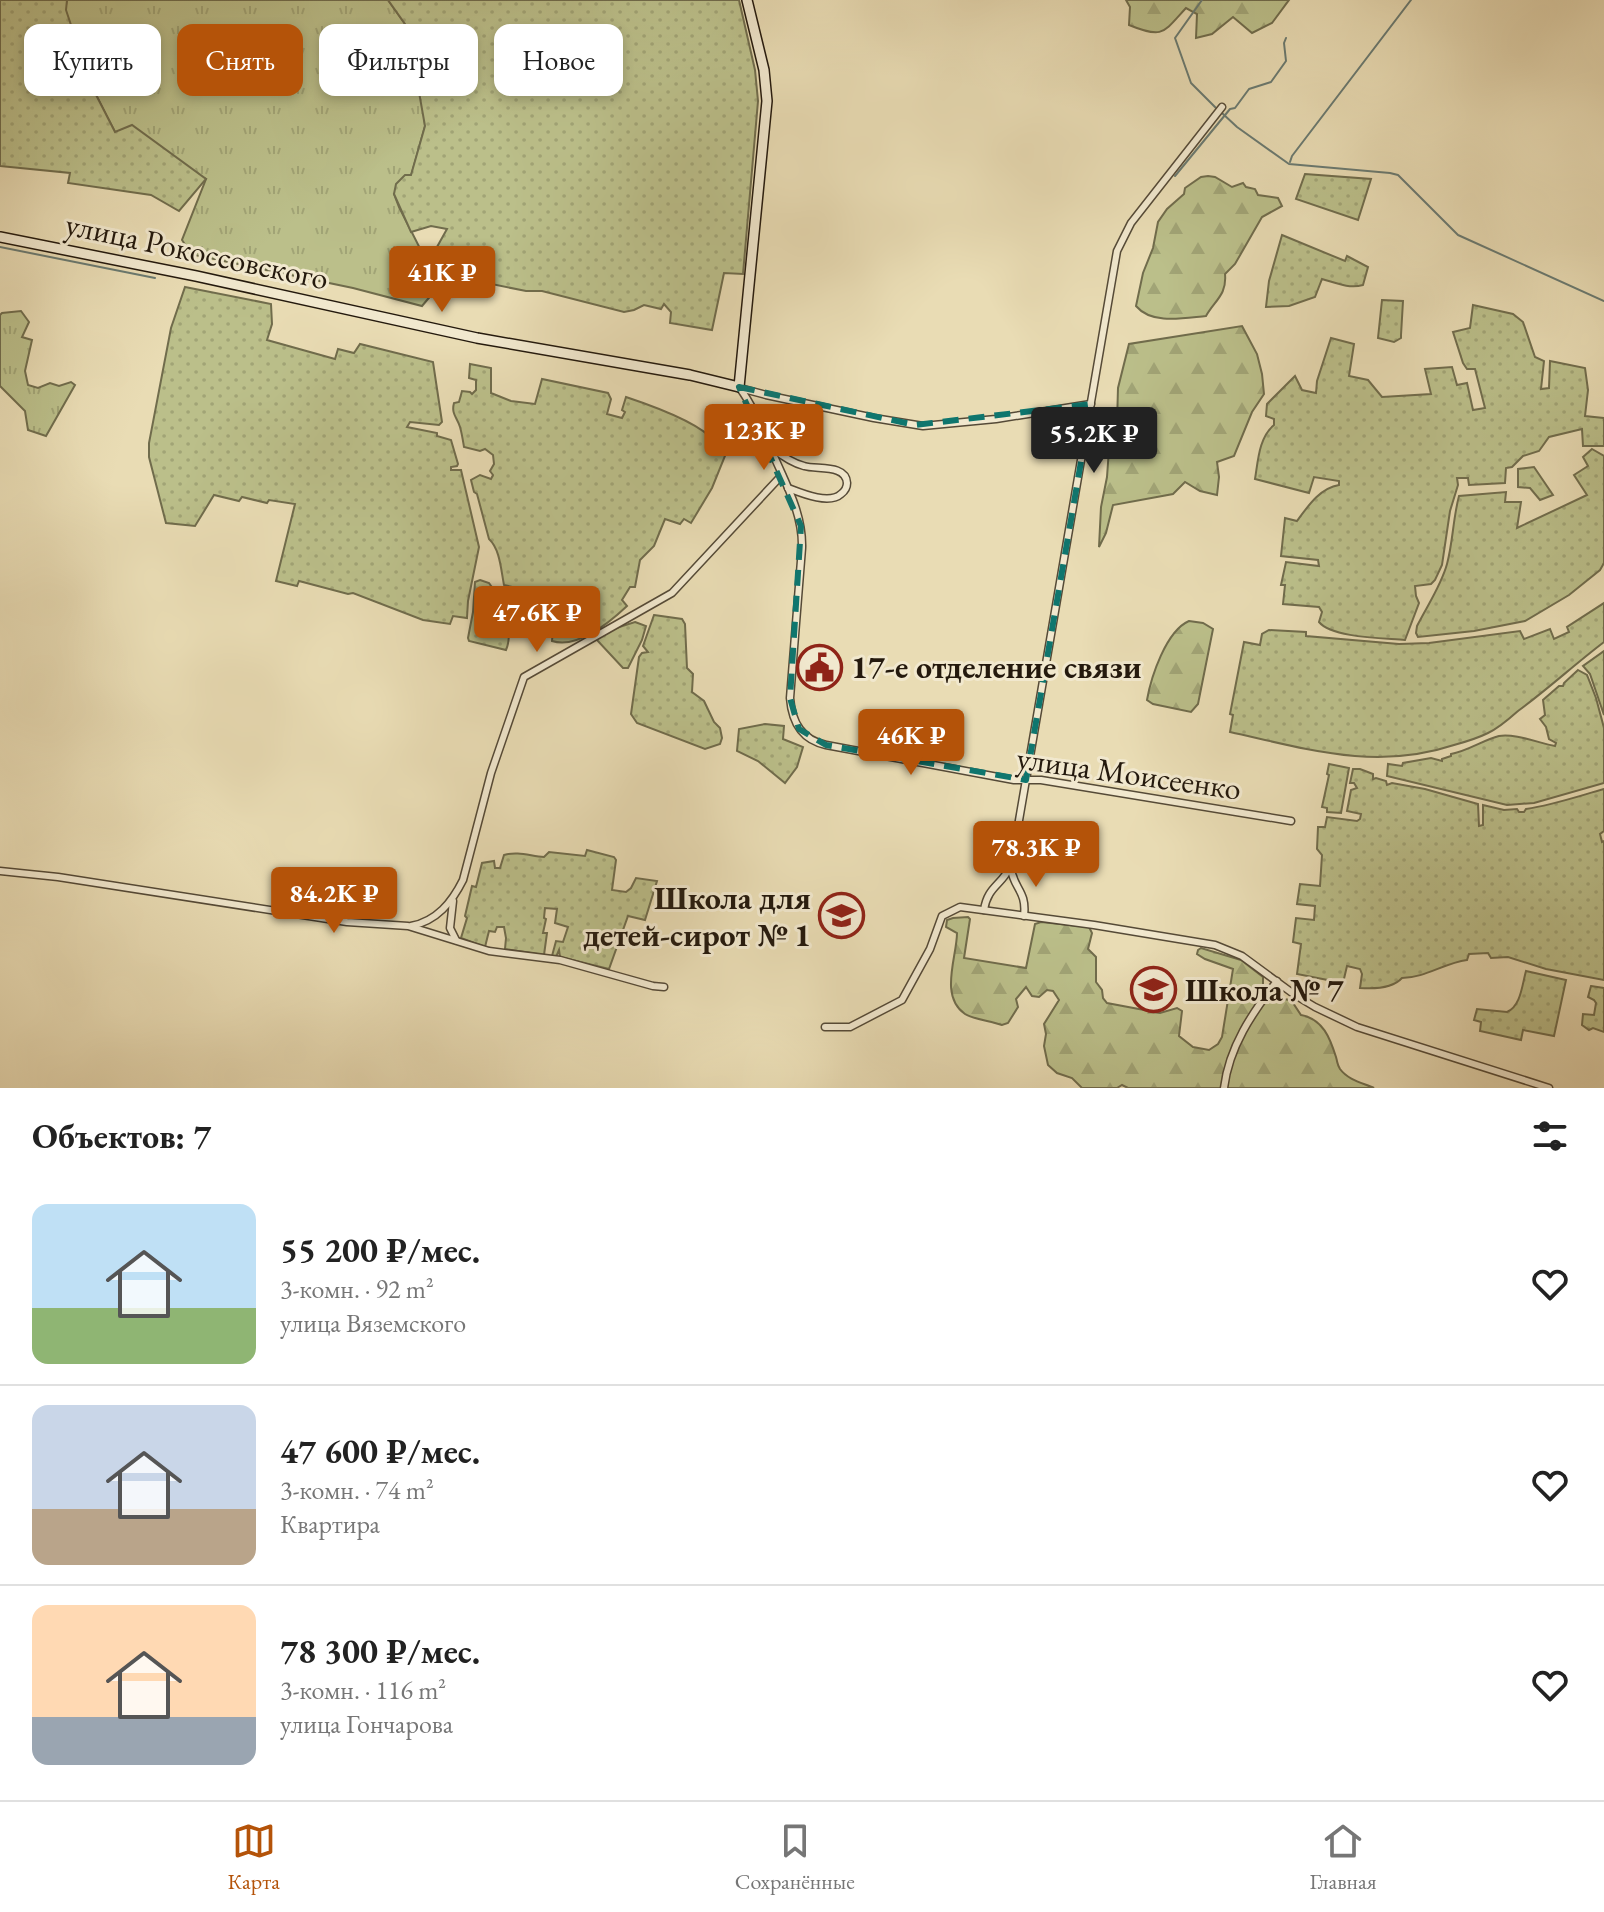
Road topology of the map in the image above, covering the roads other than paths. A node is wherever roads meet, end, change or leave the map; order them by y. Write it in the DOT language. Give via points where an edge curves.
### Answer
graph roads {
  1 [pos="747,0"];
  2 [pos="1222,107"];
  3 [pos="0,237"];
  4 [pos="739,387"];
  5 [pos="1091,404"];
  6 [pos="769,445"];
  7 [pos="782,475"];
  8 [pos="788,488"];
  9 [pos="1026,780"];
  10 [pos="1291,821"];
  11 [pos="1012,861"];
  12 [pos="0,871"];
  13 [pos="997,885"];
  14 [pos="1018,888"];
  15 [pos="455,896"];
  16 [pos="984,910"];
  17 [pos="1024,916"];
  18 [pos="408,926"];
  19 [pos="456,940"];
  20 [pos="1277,981"];
  21 [pos="664,987"];
  22 [pos="825,1027"];
  23 [pos="1226,1085"];
  24 [pos="1549,1088"];
  1 -- 4 [label="street" via="767,101"];
  2 -- 5 [label="street" via="1120,243"];
  3 -- 4 [label="street, улица Рокоссовского" via="477,338"];
  4 -- 5 [label="street, улица Рокоссовского" via="923,426"];
  4 -- 6 [label="street, улица Моисеенко"];
  5 -- 9 [label="street"];
  6 -- 7 [label="street, улица Моисеенко"];
  6 -- 8 [label="street" via="801,465 838,471 847,483 835,498"];
  7 -- 8 [label="street, улица Моисеенко"];
  7 -- 15 [label="street" via="672,593 522,680"];
  8 -- 9 [label="street, улица Моисеенко" via="802,540 790,698 799,729 819,744"];
  9 -- 10 [label="street, улица Моисеенко"];
  9 -- 11 [label="street"];
  11 -- 13 [label="street"];
  11 -- 14 [label="street"];
  12 -- 18 [label="street" via="347,922"];
  13 -- 14 [label="street"];
  13 -- 16 [label="street"];
  14 -- 17 [label="street"];
  15 -- 18 [label="street" via="434,917"];
  15 -- 19 [label="street" via="450,928"];
  16 -- 17 [label="street"];
  16 -- 22 [label="street" via="960,907 942,916 902,1000 850,1027"];
  17 -- 20 [label="street" via="1215,945 1242,956"];
  18 -- 19 [label="street"];
  19 -- 21 [label="street"];
  20 -- 23 [label="street" via="1244,1027 1228,1065"];
  20 -- 24 [label="street" via="1315,1007 1366,1031"];
}
